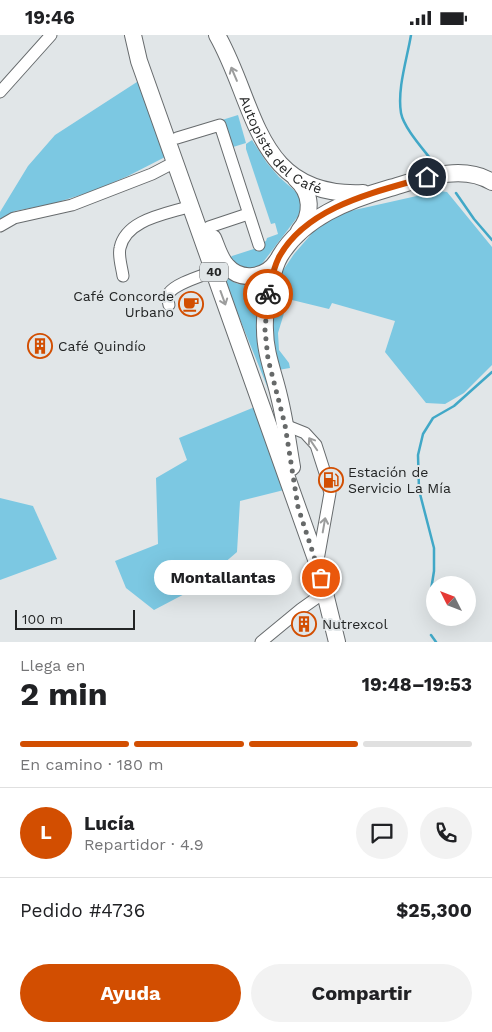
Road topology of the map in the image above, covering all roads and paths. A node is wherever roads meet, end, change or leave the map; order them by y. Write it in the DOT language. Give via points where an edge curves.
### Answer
graph roads {
  1 [pos="51,35"];
  2 [pos="217,35"];
  3 [pos="133,36"];
  4 [pos="0,92"];
  5 [pos="177,138"];
  6 [pos="175,162"];
  7 [pos="292,177"];
  8 [pos="492,182"];
  9 [pos="375,192"];
  10 [pos="191,206"];
  11 [pos="248,214"];
  12 [pos="0,226"];
  13 [pos="209,227"];
  14 [pos="296,234"];
  15 [pos="259,245"];
  16 [pos="280,257"];
  17 [pos="214,271"];
  18 [pos="123,276"];
  19 [pos="169,305"];
  20 [pos="285,425"];
  21 [pos="298,507"];
  22 [pos="318,565"];
  23 [pos="325,592"];
  24 [pos="261,642"];
  25 [pos="337,642"];
  1 -- 4 [label="street"];
  7 -- 2 [label="highway, Autopista del Café / 40, one-way" via="266,145"];
  3 -- 5 [label="highway" via="147,59"];
  3 -- 6 [label="highway, Autopista del Café / 40"];
  5 -- 11 [label="street" via="220,125"];
  5 -- 13 [label="highway"];
  6 -- 10 [label="highway, Autopista del Café / 40"];
  6 -- 12 [label="street" via="72,205 14,218"];
  7 -- 9 [label="highway, Autopista del Café / 40" via="332,191"];
  7 -- 14 [label="highway" via="307,193 309,204 304,226"];
  8 -- 9 [label="highway, 40" via="480,176 452,174 427,177"];
  9 -- 14 [label="highway, Autopista del Café / 40" via="347,202"];
  10 -- 17 [label="highway, Autopista del Café / 40"];
  10 -- 18 [label="street" via="148,220 126,235 119,250"];
  11 -- 13 [label="street"];
  11 -- 15 [label="street"];
  13 -- 16 [label="highway" via="225,265 238,275 259,275 268,271"];
  14 -- 16 [label="highway, Autopista del Café / 40"];
  16 -- 20 [label="highway, Autopista del Café / 40" via="272,274 265,330 268,359"];
  17 -- 19 [label="street" via="170,292"];
  17 -- 21 [label="highway, Autopista del Café / 40, one-way"];
  20 -- 21 [label="highway, Autopista del Café / 40"];
  22 -- 20 [label="street, one-way" via="330,493 316,445 305,433"];
  21 -- 22 [label="highway, Autopista del Café / 40"];
  22 -- 23 [label="highway, Autopista del Café / 40"];
  23 -- 24 [label="street"];
  23 -- 25 [label="highway, Autopista del Café / 40"];
}
